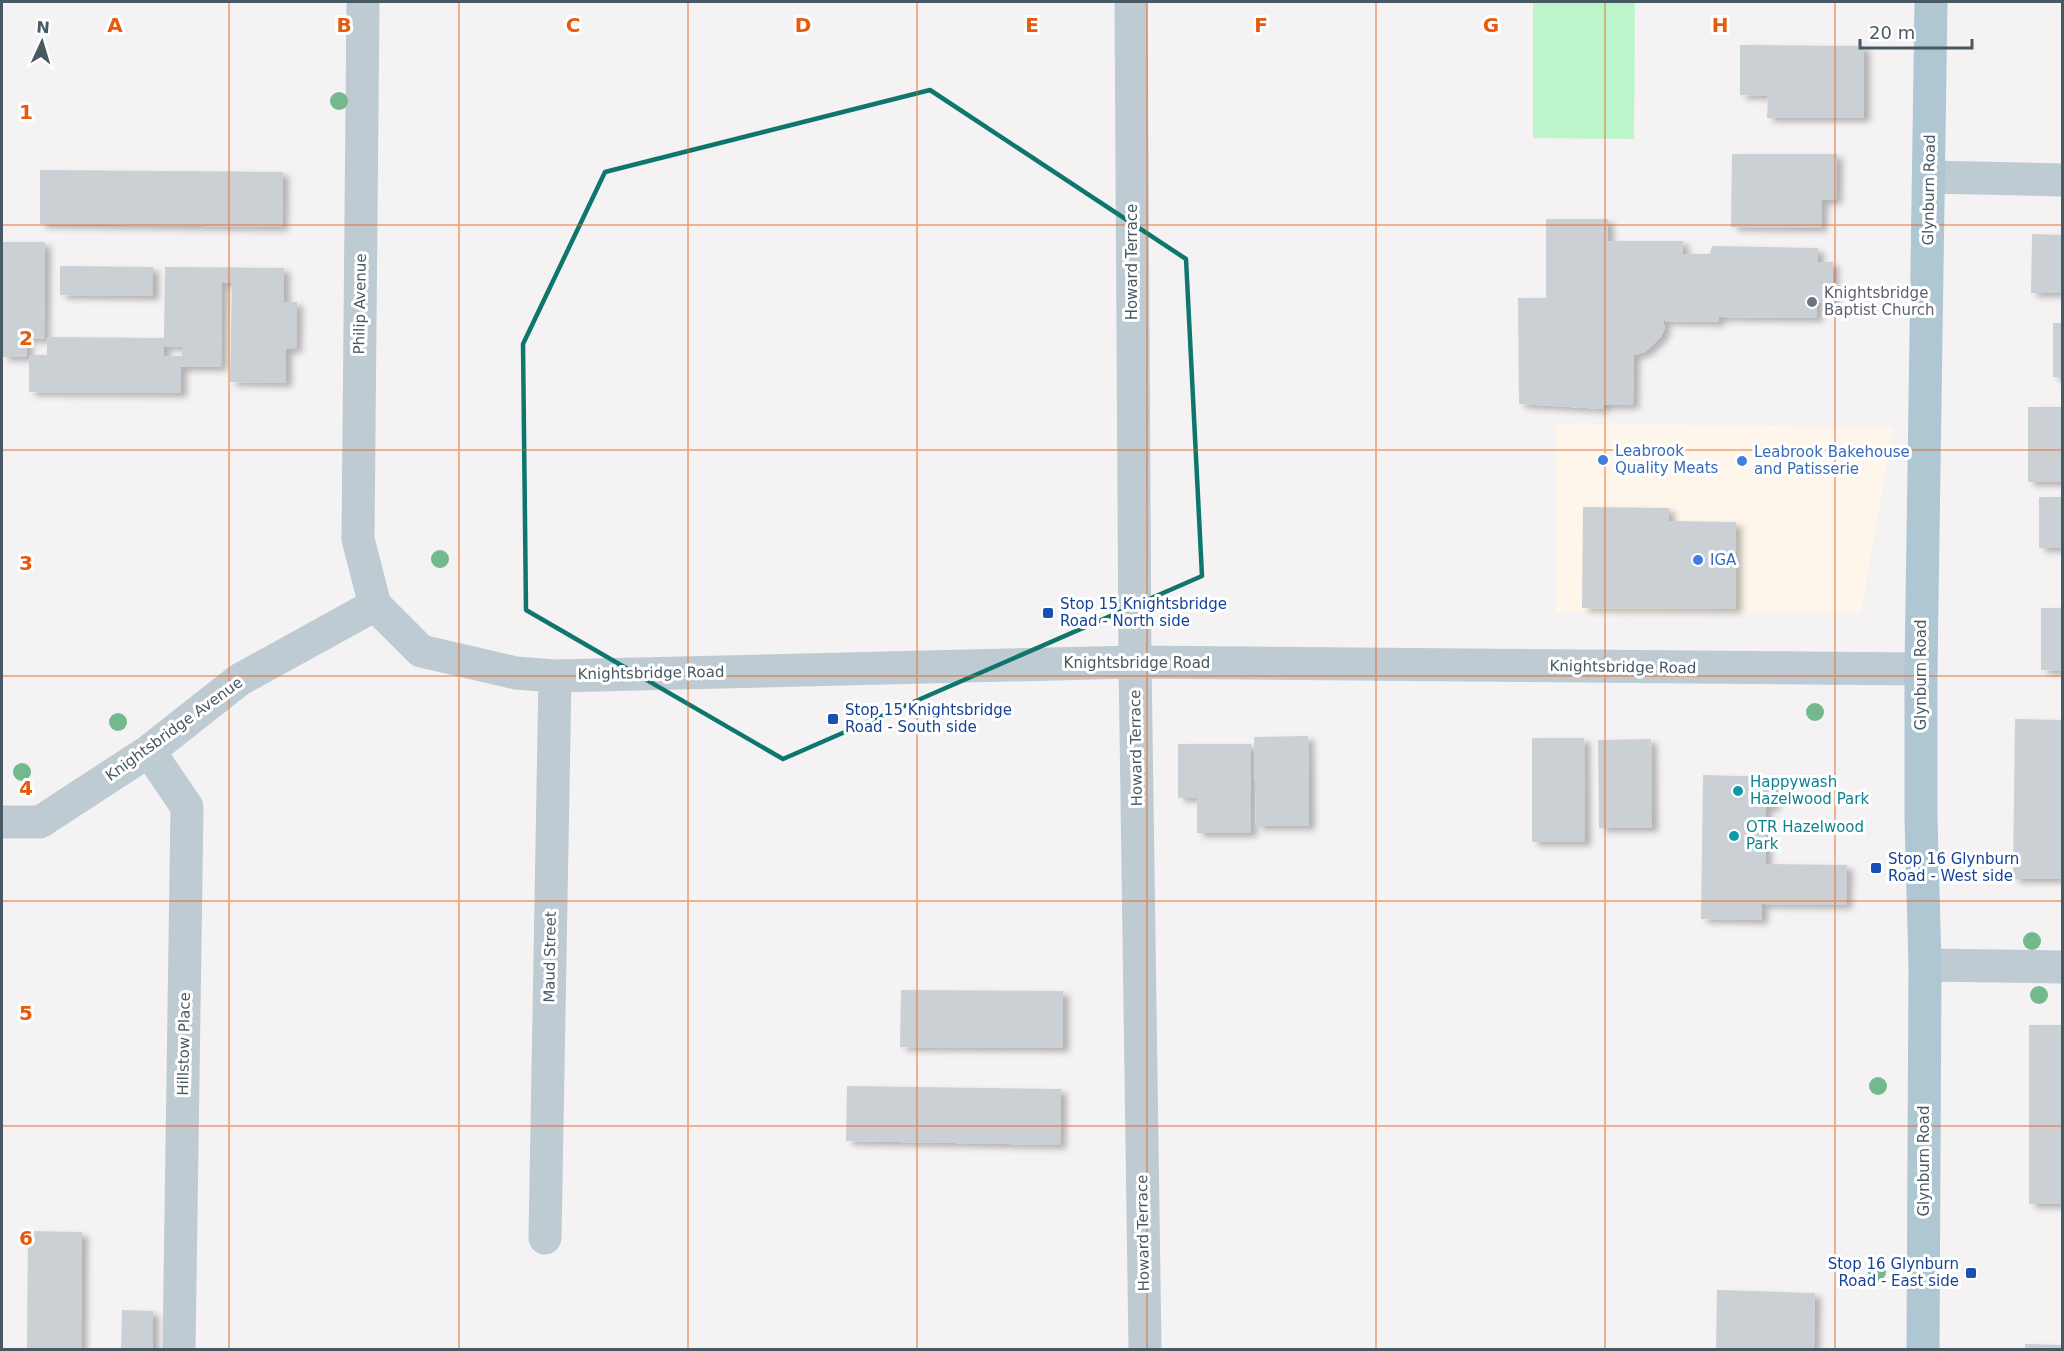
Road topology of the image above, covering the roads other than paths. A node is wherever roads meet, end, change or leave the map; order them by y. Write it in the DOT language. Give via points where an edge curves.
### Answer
graph roads {
  1 [pos="363,2"];
  2 [pos="1131,2"];
  3 [pos="1931,2"];
  4 [pos="1929,177"];
  5 [pos="2062,180"];
  6 [pos="375,605"];
  7 [pos="1135,662"];
  8 [pos="1921,669"];
  9 [pos="555,676"];
  10 [pos="149,751"];
  11 [pos="2,822"];
  12 [pos="1925,965"];
  13 [pos="2062,967"];
  14 [pos="545,1238"];
  15 [pos="179,1350"];
  16 [pos="1145,1350"];
  17 [pos="1923,1350"];
  1 -- 6 [label="street, Philip Avenue" via="358,539"];
  2 -- 7 [label="street, Howard Terrace"];
  3 -- 4 [label="main road, Glynburn Road"];
  4 -- 5 [label="street"];
  4 -- 8 [label="main road, Glynburn Road"];
  6 -- 9 [label="street, Knightsbridge Road" via="420,651 516,674"];
  6 -- 10 [label="street, Knightsbridge Avenue" via="239,680"];
  7 -- 8 [label="street, Knightsbridge Road"];
  7 -- 9 [label="street, Knightsbridge Road"];
  7 -- 16 [label="street, Howard Terrace"];
  8 -- 12 [label="main road, Glynburn Road"];
  9 -- 14 [label="street, Maud Street"];
  10 -- 11 [label="street, Knightsbridge Avenue" via="40,822"];
  10 -- 15 [label="street, Hillstow Place" via="187,807"];
  12 -- 13 [label="street"];
  12 -- 17 [label="main road, Glynburn Road"];
}
